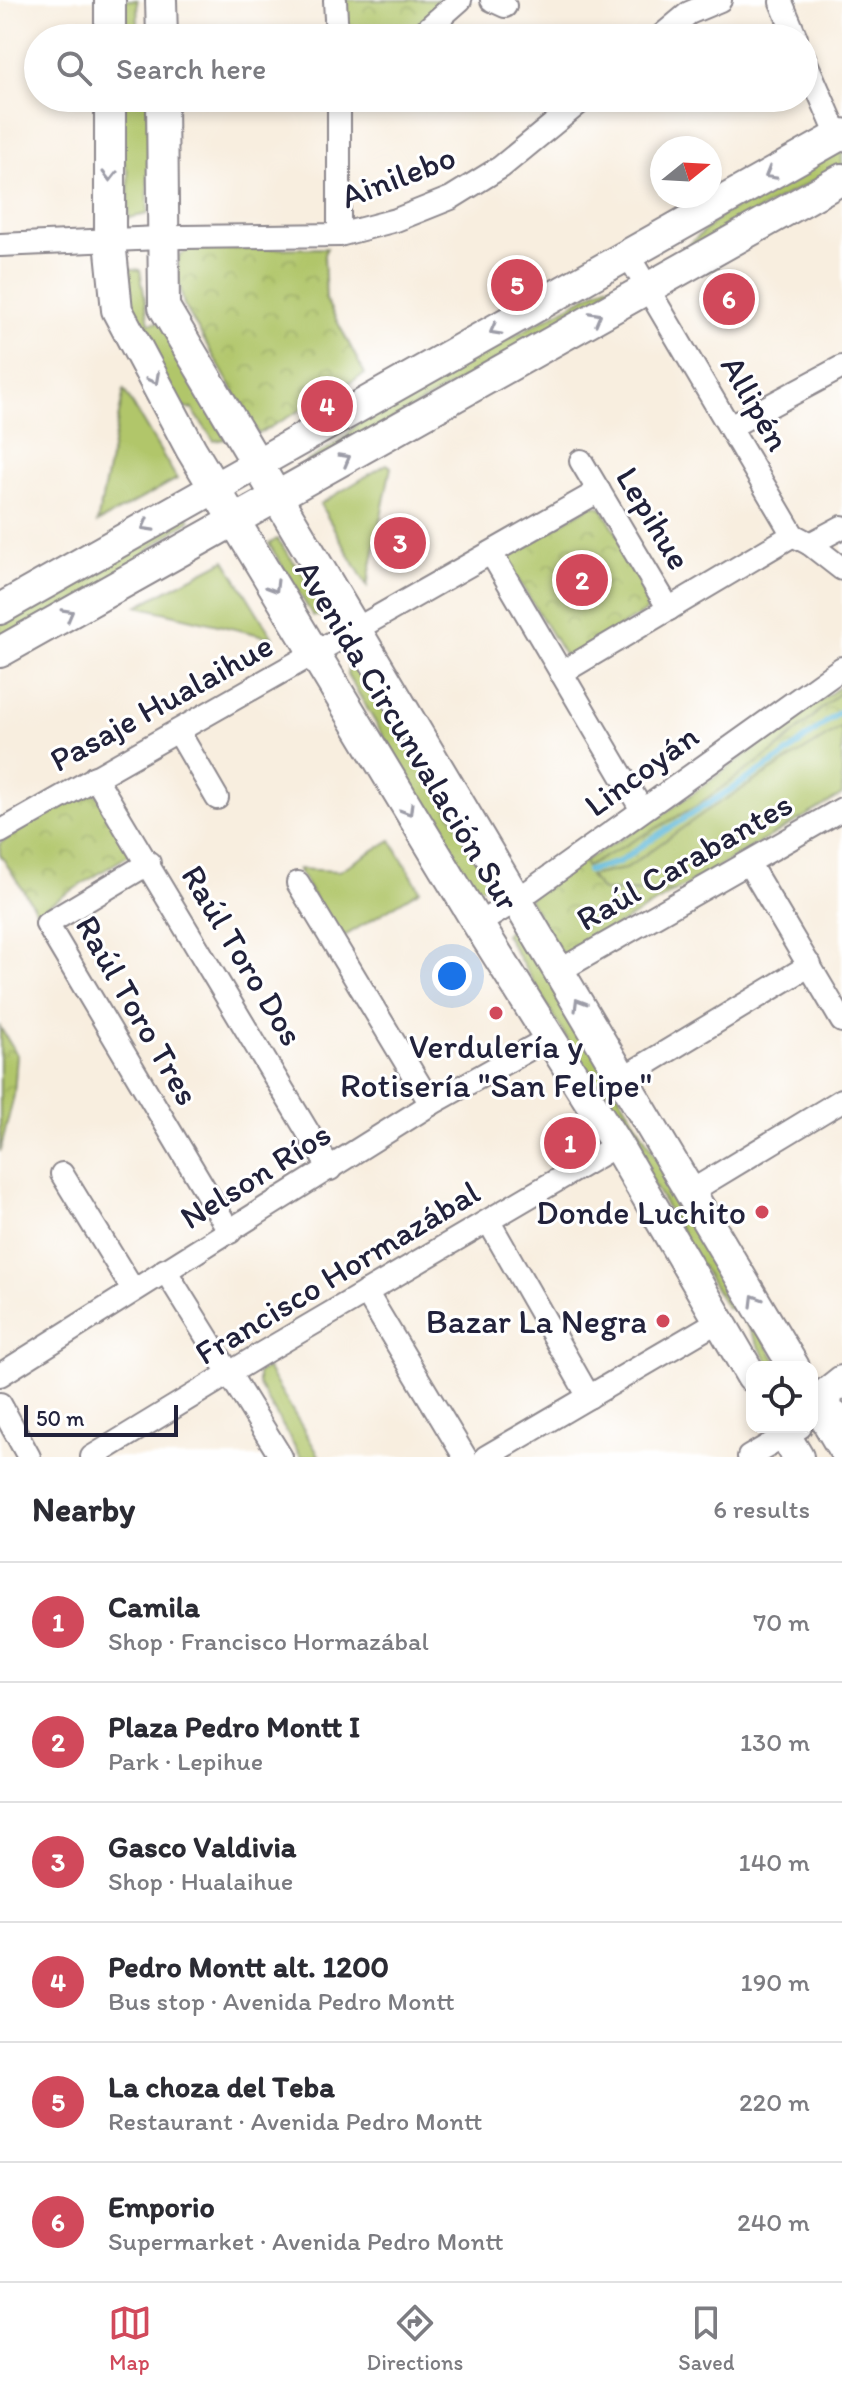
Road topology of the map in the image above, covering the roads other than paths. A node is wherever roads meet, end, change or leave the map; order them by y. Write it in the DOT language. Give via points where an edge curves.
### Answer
graph roads {
  1 [pos="110,0"];
  2 [pos="161,0"];
  3 [pos="335,0"];
  4 [pos="460,0"];
  5 [pos="720,0"];
  6 [pos="777,1"];
  7 [pos="689,7"];
  8 [pos="110,24"];
  9 [pos="162,24"];
  10 [pos="336,24"];
  11 [pos="433,24"];
  12 [pos="673,24"];
  13 [pos="789,24"];
  14 [pos="818,88"];
  15 [pos="110,112"];
  16 [pos="162,112"];
  17 [pos="339,112"];
  18 [pos="568,112"];
  19 [pos="840,135"];
  20 [pos="842,179"];
  21 [pos="339,235"];
  22 [pos="163,239"];
  23 [pos="110,241"];
  24 [pos="0,245"];
  25 [pos="628,255"];
  26 [pos="649,287"];
  27 [pos="842,367"];
  28 [pos="730,427"];
  29 [pos="581,461"];
  30 [pos="258,464"];
  31 [pos="215,488"];
  32 [pos="599,491"];
  33 [pos="277,497"];
  34 [pos="234,520"];
  35 [pos="842,527"];
  36 [pos="802,540"];
  37 [pos="491,553"];
  38 [pos="842,569"];
  39 [pos="0,609"];
  40 [pos="669,609"];
  41 [pos="356,630"];
  42 [pos="0,652"];
  43 [pos="314,655"];
  44 [pos="842,668"];
  45 [pos="561,673"];
  46 [pos="178,731"];
  47 [pos="95,777"];
  48 [pos="217,798"];
  49 [pos="842,809"];
  50 [pos="642,810"];
  51 [pos="0,832"];
  52 [pos="149,863"];
  53 [pos="749,864"];
  54 [pos="298,883"];
  55 [pos="517,900"];
  56 [pos="478,924"];
  57 [pos="810,965"];
  58 [pos="559,971"];
  59 [pos="842,1021"];
  60 [pos="549,1038"];
  61 [pos="623,1078"];
  62 [pos="842,1100"];
  63 [pos="431,1104"];
  64 [pos="617,1145"];
  65 [pos="330,1169"];
  66 [pos="62,1174"];
  67 [pos="690,1192"];
  68 [pos="489,1222"];
  69 [pos="230,1232"];
  70 [pos="165,1270"];
  71 [pos="133,1290"];
  72 [pos="366,1292"];
  73 [pos="720,1320"];
  74 [pos="790,1361"];
  75 [pos="746,1366"];
  76 [pos="231,1374"];
  77 [pos="0,1375"];
  78 [pos="842,1381"];
  79 [pos="589,1397"];
  80 [pos="0,1404"];
  81 [pos="818,1408"];
  82 [pos="818,1430"];
  83 [pos="791,1433"];
  84 [pos="842,1447"];
  85 [pos="29,1457"];
  86 [pos="92,1457"];
  87 [pos="281,1457"];
  88 [pos="465,1457"];
  89 [pos="486,1457"];
  90 [pos="749,1457"];
  1 -- 8 [label="main road"];
  2 -- 9 [label="main road"];
  3 -- 10 [label="street"];
  4 -- 11 [label="street"];
  5 -- 7 [label="street"];
  6 -- 13 [label="street"];
  7 -- 12 [label="street"];
  14 -- 19 [label="street"];
  15 -- 23 [label="main road, Avenida Circunvalación Sur, one-way"];
  16 -- 22 [label="main road, Avenida Circunvalación Sur"];
  17 -- 21 [label="street"];
  18 -- 21 [label="street, Ainilebo" via="501,167 451,198"];
  19 -- 25 [label="main road, one-way"];
  20 -- 26 [label="main road"];
  21 -- 22 [label="street, Ainilebo"];
  22 -- 23 [label="street, Ainilebo"];
  22 -- 30 [label="main road, Avenida Circunvalación Sur" via="164,307"];
  23 -- 24 [label="street, Ainilebo"];
  23 -- 31 [label="main road, Avenida Circunvalación Sur, one-way" via="117,310"];
  25 -- 26 [label="street, Allipén"];
  25 -- 30 [label="main road, one-way"];
  26 -- 28 [label="street, Allipén"];
  33 -- 26 [label="main road, one-way"];
  27 -- 28 [label="street"];
  28 -- 36 [label="street, Allipén"];
  29 -- 32 [label="street, Lepihue"];
  30 -- 31 [label="main road"];
  30 -- 33 [label="main road, Avenida Circunvalación Sur"];
  31 -- 34 [label="main road, Avenida Circunvalación Sur"];
  31 -- 39 [label="main road, one-way"];
  32 -- 37 [label="street, Pasaje Hualaihue"];
  32 -- 40 [label="street, Lepihue"];
  33 -- 34 [label="main road"];
  33 -- 41 [label="main road, Avenida Circunvalación Sur"];
  42 -- 34 [label="main road, one-way"];
  34 -- 43 [label="main road, Avenida Circunvalación Sur, one-way"];
  35 -- 36 [label="street"];
  36 -- 38 [label="street, Allipén"];
  36 -- 40 [label="street"];
  37 -- 41 [label="street, Pasaje Hualaihue"];
  37 -- 45 [label="street"];
  40 -- 45 [label="street"];
  41 -- 43 [label="street, Pasaje Hualaihue"];
  41 -- 55 [label="main road, Avenida Circunvalación Sur"];
  43 -- 46 [label="street, Pasaje Hualaihue"];
  43 -- 56 [label="main road, Avenida Circunvalación Sur, one-way"];
  44 -- 50 [label="street, Lincoyán"];
  45 -- 50 [label="street"];
  46 -- 47 [label="street, Pasaje Hualaihue"];
  46 -- 48 [label="street"];
  47 -- 51 [label="street, Pasaje Hualaihue"];
  47 -- 52 [label="street, Raúl Toro Dos"];
  49 -- 53 [label="street, Raúl Carabantes"];
  50 -- 55 [label="street, Lincoyán"];
  52 -- 65 [label="street, Raúl Toro Dos"];
  52 -- 69 [label="street, Raúl Toro Tres" via="47,924"];
  53 -- 57 [label="street"];
  53 -- 58 [label="street, Raúl Carabantes"];
  54 -- 63 [label="street"];
  55 -- 56 [label="street, Lincoyán"];
  55 -- 58 [label="main road, Avenida Circunvalación Sur"];
  56 -- 60 [label="main road, Avenida Circunvalación Sur"];
  57 -- 59 [label="street"];
  57 -- 61 [label="street"];
  61 -- 58 [label="main road, Avenida Circunvalación Sur, one-way"];
  60 -- 63 [label="street, Nelson Ríos"];
  60 -- 64 [label="main road, Avenida Circunvalación Sur"];
  61 -- 67 [label="main road, Avenida Circunvalación Sur"];
  62 -- 67 [label="street"];
  63 -- 65 [label="street, Nelson Ríos"];
  64 -- 68 [label="street, Francisco Hormazábal"];
  64 -- 73 [label="main road, Avenida Circunvalación Sur"];
  65 -- 69 [label="street, Nelson Ríos"];
  66 -- 71 [label="street"];
  74 -- 67 [label="main road, Avenida Circunvalación Sur, one-way"];
  68 -- 72 [label="street, Francisco Hormazábal"];
  68 -- 79 [label="street"];
  69 -- 70 [label="street, Nelson Ríos"];
  70 -- 71 [label="street, Nelson Ríos"];
  70 -- 76 [label="street"];
  71 -- 77 [label="street, Nelson Ríos"];
  72 -- 76 [label="street, Francisco Hormazábal"];
  72 -- 88 [label="street"];
  73 -- 75 [label="main road, Avenida Circunvalación Sur"];
  73 -- 79 [label="street"];
  76 -- 86 [label="street, Francisco Hormazábal"];
  76 -- 87 [label="street"];
  78 -- 81 [label="main road"];
  79 -- 89 [label="street"];
  80 -- 85 [label="street"];
  82 -- 84 [label="main road"];
  83 -- 90 [label="street"];
}
